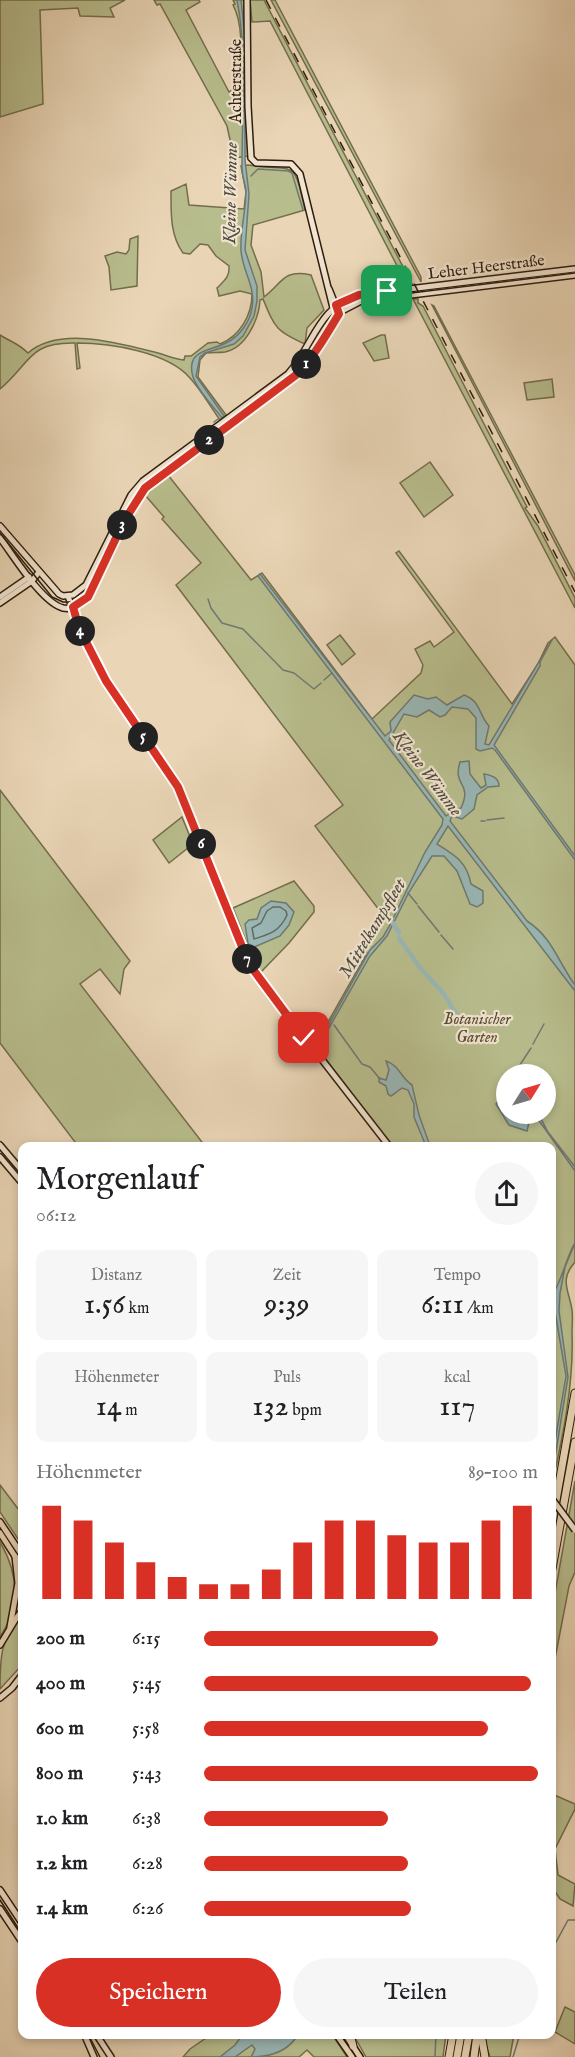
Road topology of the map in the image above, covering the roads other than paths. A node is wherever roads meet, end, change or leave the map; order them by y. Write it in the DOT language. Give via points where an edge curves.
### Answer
graph roads {
  1 [pos="247,0"];
  2 [pos="575,269"];
  3 [pos="575,275"];
  4 [pos="334,307"];
  5 [pos="338,317"];
  6 [pos="0,526"];
  7 [pos="0,538"];
  8 [pos="39,572"];
  9 [pos="30,579"];
  10 [pos="48,581"];
  11 [pos="37,587"];
  12 [pos="68,596"];
  13 [pos="0,597"];
  14 [pos="0,603"];
  15 [pos="73,607"];
  16 [pos="386,1142"];
  17 [pos="0,1145"];
  18 [pos="0,1157"];
  19 [pos="18,1166"];
  20 [pos="18,1178"];
  21 [pos="575,1393"];
  22 [pos="575,1442"];
  23 [pos="575,1461"];
  24 [pos="565,1495"];
  25 [pos="556,1500"];
  26 [pos="556,1504"];
  27 [pos="0,1522"];
  28 [pos="575,1530"];
  29 [pos="0,1533"];
  30 [pos="12,1540"];
  31 [pos="18,1544"];
  32 [pos="556,1546"];
  33 [pos="18,1550"];
  34 [pos="15,1556"];
  35 [pos="18,1561"];
  36 [pos="18,1616"];
  37 [pos="10,1627"];
  38 [pos="0,1645"];
  39 [pos="18,1680"];
  40 [pos="0,1698"];
  41 [pos="0,1890"];
  42 [pos="0,1909"];
  43 [pos="18,1917"];
  44 [pos="18,1936"];
  45 [pos="86,2039"];
  46 [pos="99,2039"];
  47 [pos="339,2039"];
  48 [pos="348,2039"];
  49 [pos="351,2039"];
  50 [pos="452,2039"];
  51 [pos="460,2039"];
  52 [pos="468,2039"];
  53 [pos="478,2039"];
  54 [pos="480,2039"];
  55 [pos="353,2046"];
  56 [pos="94,2057"];
  57 [pos="111,2057"];
  58 [pos="352,2057"];
  59 [pos="360,2057"];
  60 [pos="449,2057"];
  61 [pos="457,2057"];
  62 [pos="465,2057"];
  63 [pos="474,2057"];
  64 [pos="485,2057"];
  1 -- 4 [label="main road, Achterstraße" via="249,150 253,161 286,163 300,174"];
  2 -- 4 [label="main road, Leher Heerstraße" via="359,295"];
  3 -- 5 [label="main road, Leher Heerstraße" via="361,301"];
  4 -- 5 [label="main road"];
  4 -- 12 [label="main road" via="288,374 138,486 86,585"];
  5 -- 15 [label="main road" via="296,375 145,488 124,521 88,597"];
  6 -- 8 [label="main road"];
  7 -- 9 [label="main road"];
  8 -- 9 [label="main road"];
  8 -- 10 [label="main road"];
  9 -- 11 [label="main road"];
  9 -- 13 [label="main road"];
  9 -- 14 [label="main road"];
  10 -- 11 [label="main road" via="40,581"];
  10 -- 12 [label="main road" via="59,594"];
  11 -- 15 [label="main road" via="57,606"];
  12 -- 15 [label="main road"];
  15 -- 16 [label="main road" via="79,628 106,681 178,787 253,971"];
  17 -- 19 [label="main road"];
  18 -- 20 [label="main road"];
  21 -- 25 [label="highway"];
  22 -- 24 [label="highway"];
  23 -- 24 [label="highway"];
  24 -- 32 [label="highway"];
  26 -- 28 [label="main road, bridge"];
  27 -- 30 [label="main road"];
  29 -- 34 [label="main road"];
  30 -- 31 [label="main road"];
  30 -- 33 [label="main road"];
  34 -- 35 [label="main road"];
  34 -- 37 [label="main road" via="18,1583"];
  36 -- 37 [label="main road"];
  37 -- 38 [label="main road"];
  39 -- 40 [label="main road"];
  41 -- 43 [label="main road"];
  42 -- 44 [label="main road"];
  45 -- 56 [label="main road"];
  46 -- 57 [label="main road"];
  47 -- 58 [label="main road"];
  48 -- 55 [label="main road"];
  49 -- 55 [label="highway"];
  50 -- 60 [label="highway"];
  51 -- 61 [label="highway"];
  52 -- 62 [label="highway"];
  53 -- 63 [label="highway"];
  54 -- 64 [label="highway"];
  55 -- 59 [label="main road"];
}
